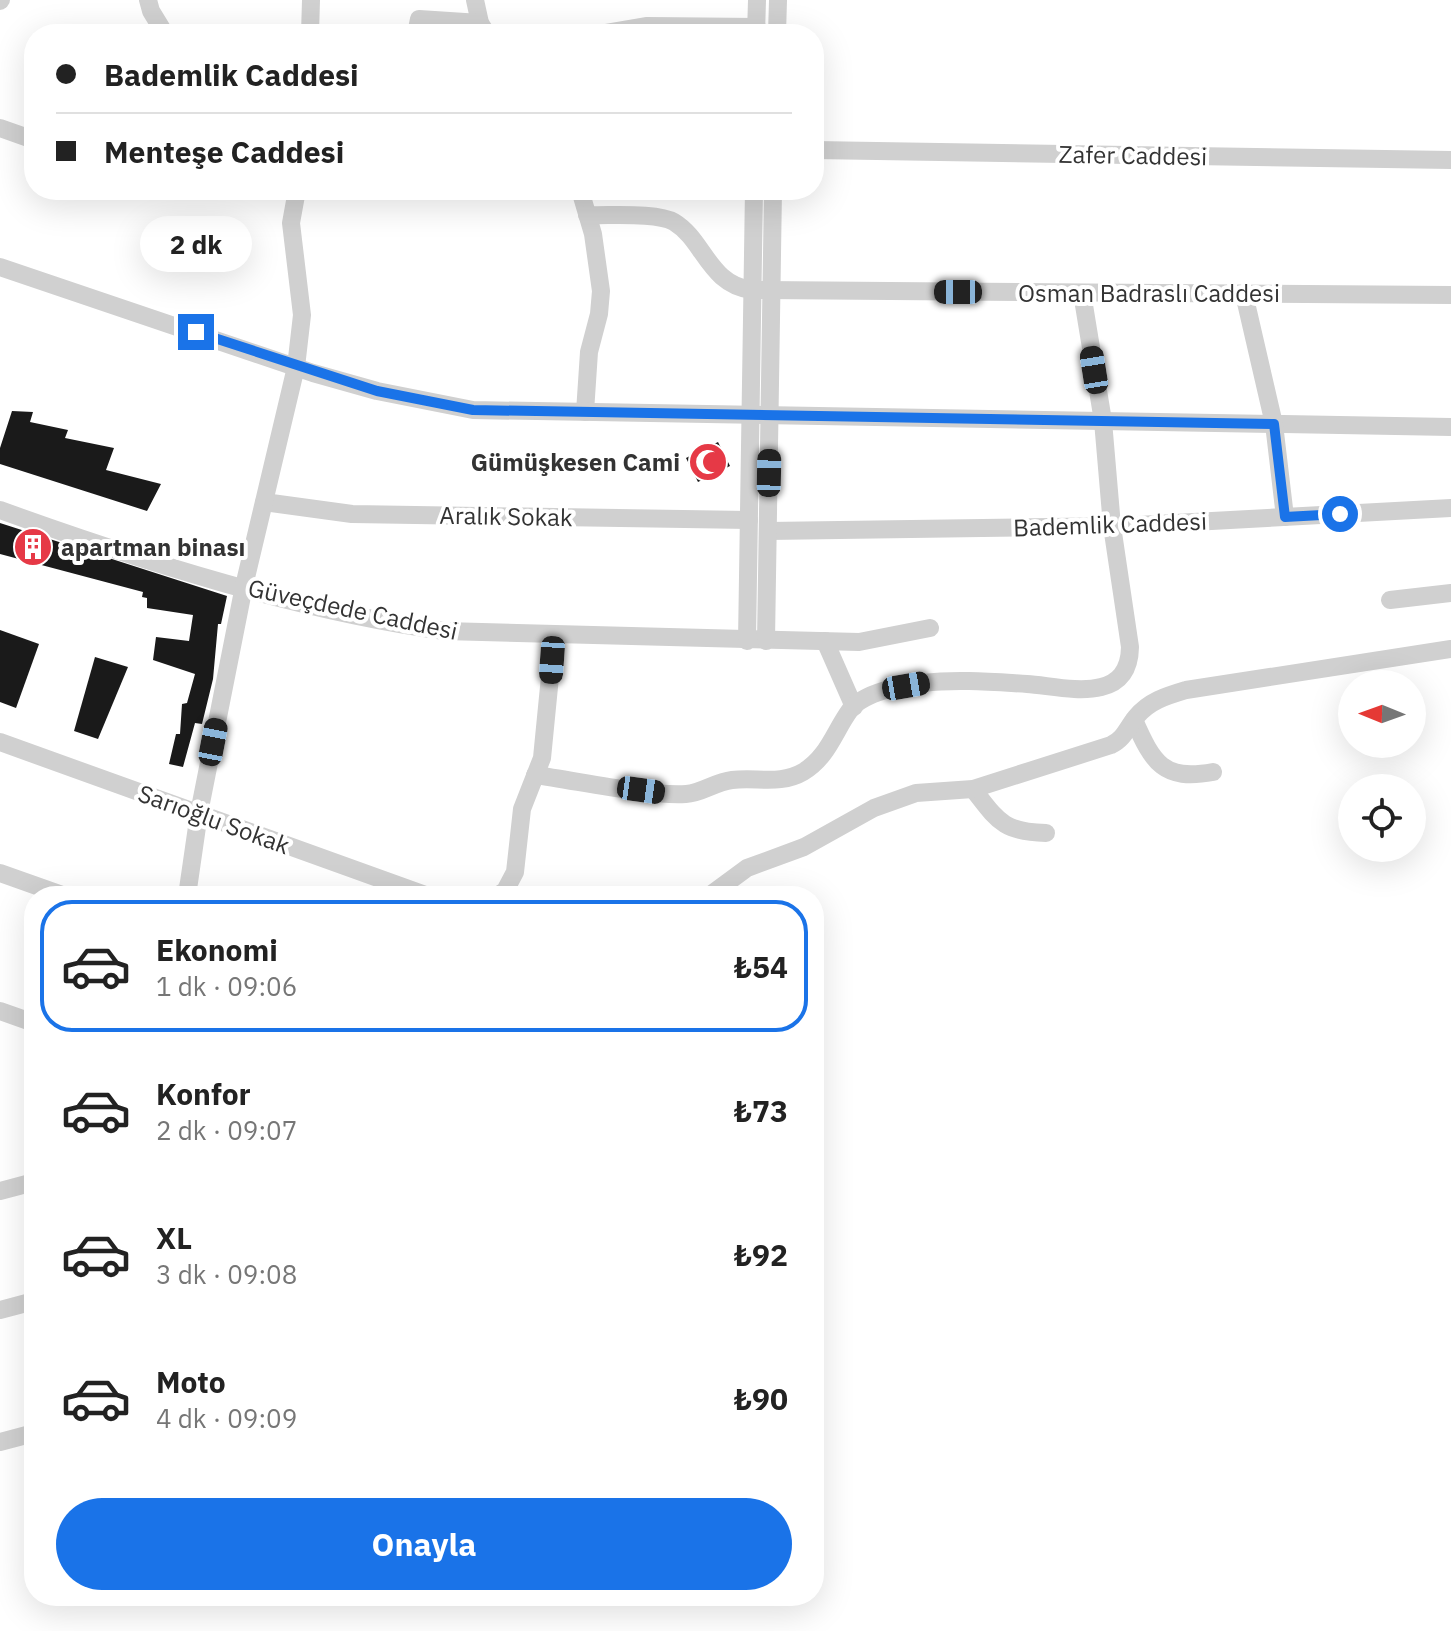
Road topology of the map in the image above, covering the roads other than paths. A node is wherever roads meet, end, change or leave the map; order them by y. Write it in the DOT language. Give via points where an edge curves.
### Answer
graph roads {
  1 [pos="148,0"];
  2 [pos="311,0"];
  3 [pos="475,0"];
  4 [pos="757,0"];
  5 [pos="778,0"];
  6 [pos="160,24"];
  7 [pos="310,24"];
  8 [pos="418,24"];
  9 [pos="452,24"];
  10 [pos="482,24"];
  11 [pos="756,24"];
  12 [pos="777,24"];
  13 [pos="0,128"];
  14 [pos="24,136"];
  15 [pos="824,150"];
  16 [pos="1451,160"];
  17 [pos="292,200"];
  18 [pos="583,200"];
  19 [pos="754,200"];
  20 [pos="773,200"];
  21 [pos="587,215"];
  22 [pos="0,267"];
  23 [pos="752,290"];
  24 [pos="772,290"];
  25 [pos="1082,293"];
  26 [pos="1244,294"];
  27 [pos="1451,295"];
  28 [pos="296,367"];
  29 [pos="585,412"];
  30 [pos="750,415"];
  31 [pos="770,415"];
  32 [pos="1103,421"];
  33 [pos="1274,424"];
  34 [pos="1451,427"];
  35 [pos="264,502"];
  36 [pos="1451,508"];
  37 [pos="0,510"];
  38 [pos="1285,517"];
  39 [pos="749,520"];
  40 [pos="1112,526"];
  41 [pos="768,531"];
  42 [pos="244,586"];
  43 [pos="1451,593"];
  44 [pos="1390,600"];
  45 [pos="930,628"];
  46 [pos="554,636"];
  47 [pos="747,641"];
  48 [pos="766,641"];
  49 [pos="825,641"];
  50 [pos="1451,649"];
  51 [pos="854,707"];
  52 [pos="1134,720"];
  53 [pos="0,742"];
  54 [pos="1213,772"];
  55 [pos="535,775"];
  56 [pos="973,789"];
  57 [pos="199,813"];
  58 [pos="1046,833"];
  59 [pos="0,873"];
  60 [pos="37,886"];
  61 [pos="188,886"];
  62 [pos="400,886"];
  63 [pos="508,886"];
  64 [pos="723,886"];
  65 [pos="0,1011"];
  66 [pos="24,1019"];
  67 [pos="24,1185"];
  68 [pos="0,1191"];
  69 [pos="24,1304"];
  70 [pos="0,1310"];
  71 [pos="24,1436"];
  72 [pos="0,1442"];
  1 -- 6 [label="street"];
  2 -- 7 [label="street"];
  3 -- 10 [label="street"];
  4 -- 11 [label="street"];
  5 -- 12 [label="street"];
  8 -- 9 [label="street" via="419,19"];
  13 -- 14 [label="street"];
  15 -- 16 [label="street, Zafer Caddesi"];
  17 -- 28 [label="street" via="302,315"];
  18 -- 21 [label="street"];
  19 -- 23 [label="street"];
  20 -- 24 [label="street"];
  21 -- 23 [label="street, Osman Badraslı Caddesi" via="669,220 726,279"];
  21 -- 29 [label="street" via="601,291"];
  22 -- 28 [label="street"];
  23 -- 24 [label="street, Osman Badraslı Caddesi"];
  23 -- 30 [label="street"];
  24 -- 25 [label="street, Osman Badraslı Caddesi"];
  24 -- 31 [label="street"];
  25 -- 26 [label="street, Osman Badraslı Caddesi"];
  25 -- 32 [label="street"];
  26 -- 27 [label="street, Osman Badraslı Caddesi"];
  26 -- 33 [label="street"];
  28 -- 29 [label="street" via="377,391 473,410"];
  28 -- 35 [label="street"];
  29 -- 30 [label="street"];
  30 -- 31 [label="street"];
  30 -- 39 [label="street"];
  31 -- 32 [label="street"];
  31 -- 41 [label="street"];
  32 -- 33 [label="street"];
  32 -- 40 [label="street"];
  33 -- 34 [label="street"];
  33 -- 38 [label="street"];
  35 -- 39 [label="street, Aralık Sokak" via="352,514"];
  35 -- 42 [label="street"];
  36 -- 38 [label="street, Bademlik Caddesi"];
  37 -- 42 [label="street, Güveçdede Caddesi"];
  38 -- 40 [label="street, Bademlik Caddesi"];
  39 -- 47 [label="street"];
  40 -- 41 [label="street, Bademlik Caddesi"];
  40 -- 51 [label="street" via="1129,639 1128,662 1119,675 1088,690 1065,691 1032,684 942,681 887,691"];
  41 -- 48 [label="street"];
  42 -- 46 [label="street, Güveçdede Caddesi" via="415,627"];
  42 -- 57 [label="street"];
  43 -- 44 [label="street"];
  45 -- 49 [label="street, Güveçdede Caddesi" via="859,642"];
  46 -- 47 [label="street, Güveçdede Caddesi"];
  46 -- 55 [label="street" via="545,745"];
  47 -- 48 [label="street, Güveçdede Caddesi"];
  48 -- 49 [label="street, Güveçdede Caddesi"];
  49 -- 51 [label="street"];
  50 -- 52 [label="street" via="1186,690 1156,701"];
  51 -- 55 [label="street" via="815,764 779,780 733,780 685,794"];
  52 -- 54 [label="street" via="1164,769 1178,775"];
  52 -- 56 [label="street" via="1122,739 1111,745"];
  53 -- 57 [label="street, Sarıoğlu Sokak"];
  55 -- 63 [label="street" via="522,809 515,872"];
  56 -- 58 [label="street" via="1005,827"];
  56 -- 64 [label="street" via="916,793 874,808 804,847 747,868"];
  57 -- 61 [label="street"];
  57 -- 62 [label="street, Sarıoğlu Sokak"];
  59 -- 60 [label="street"];
  65 -- 66 [label="street"];
  67 -- 68 [label="street"];
  69 -- 70 [label="street"];
  71 -- 72 [label="street"];
}
